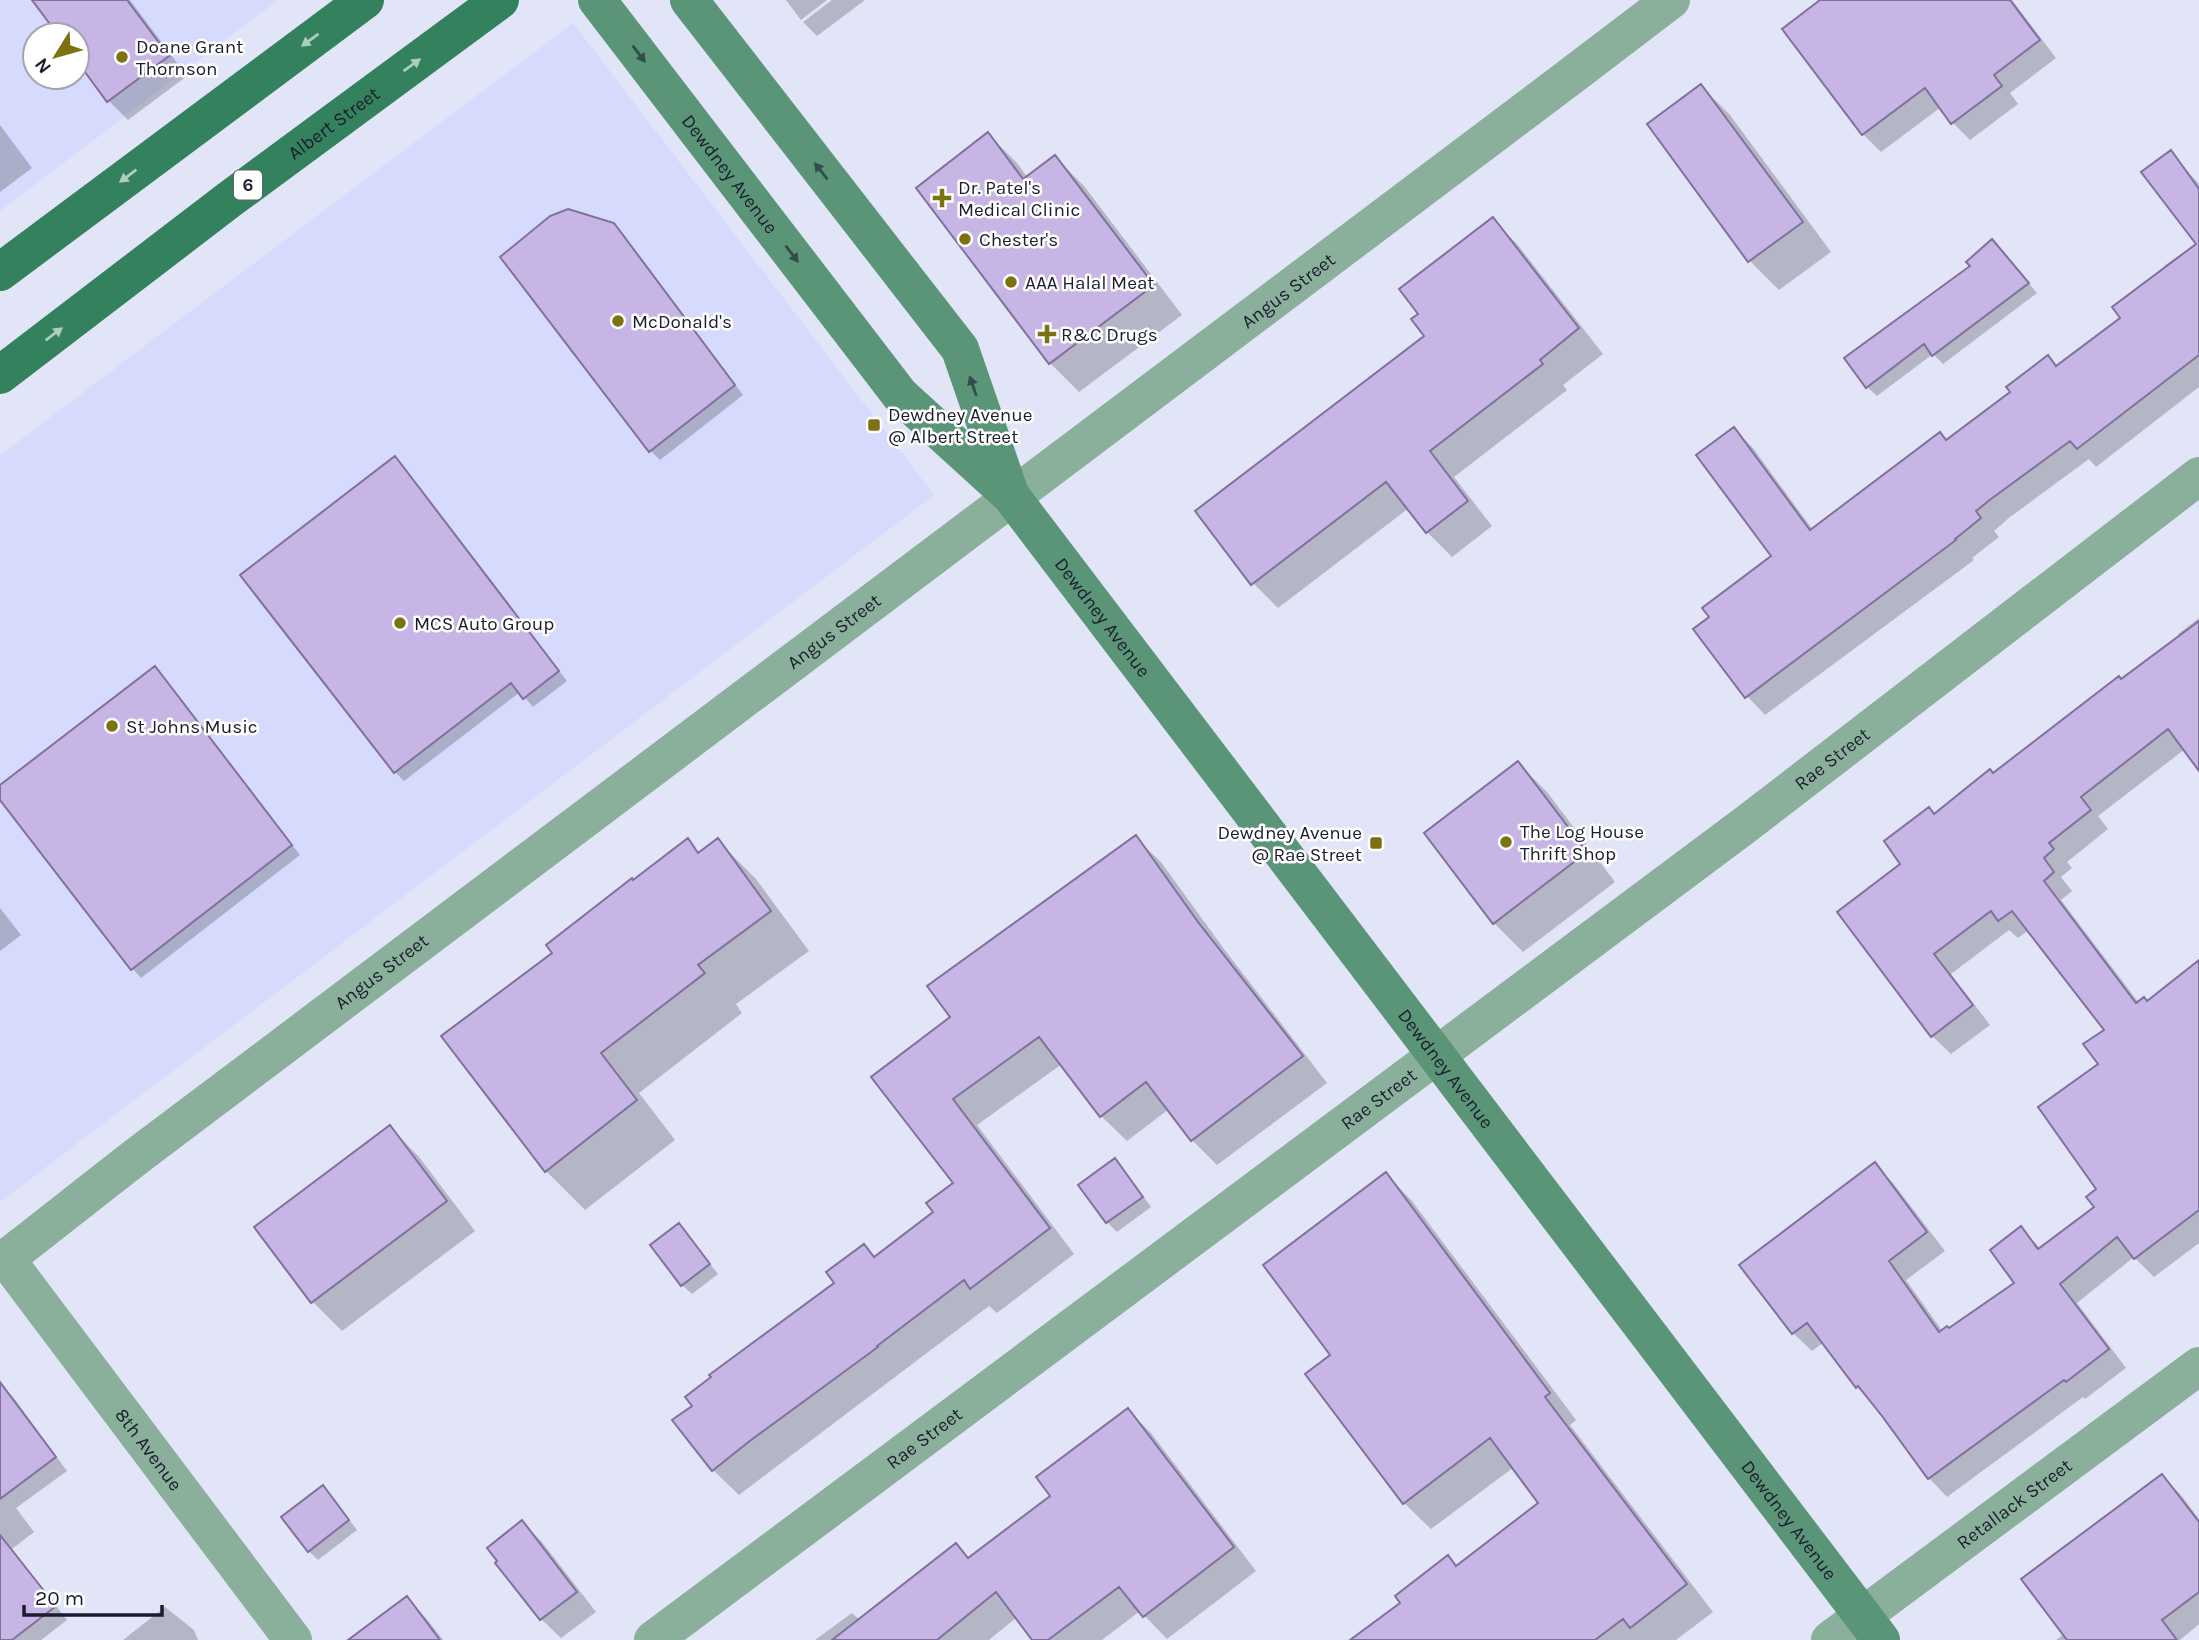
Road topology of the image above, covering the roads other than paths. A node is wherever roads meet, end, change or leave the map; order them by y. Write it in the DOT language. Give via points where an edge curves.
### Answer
graph roads {
  1 [pos="365,0"];
  2 [pos="500,0"];
  3 [pos="597,0"];
  4 [pos="688,0"];
  5 [pos="1671,0"];
  6 [pos="0,272"];
  7 [pos="0,375"];
  8 [pos="2199,476"];
  9 [pos="1011,496"];
  10 [pos="1436,1055"];
  11 [pos="3,1261"];
  12 [pos="2199,1366"];
  13 [pos="1872,1628"];
  14 [pos="293,1640"];
  15 [pos="653,1640"];
  16 [pos="1830,1640"];
  1 -- 6 [label="main road, one-way"];
  7 -- 2 [label="main road, Albert Street / 6, one-way"];
  3 -- 9 [label="main road, Dewdney Avenue, one-way" via="900,395"];
  9 -- 4 [label="main road, Dewdney Avenue, one-way" via="960,349"];
  5 -- 9 [label="street, Angus Street"];
  8 -- 10 [label="street, Rae Street" via="1745,825"];
  9 -- 10 [label="main road, Dewdney Avenue"];
  9 -- 11 [label="street, Angus Street"];
  10 -- 13 [label="main road, Dewdney Avenue"];
  10 -- 15 [label="street, Rae Street"];
  11 -- 14 [label="street, 8th Avenue"];
  12 -- 13 [label="street, Retallack Street"];
  13 -- 16 [label="street, Retallack Street"];
}
